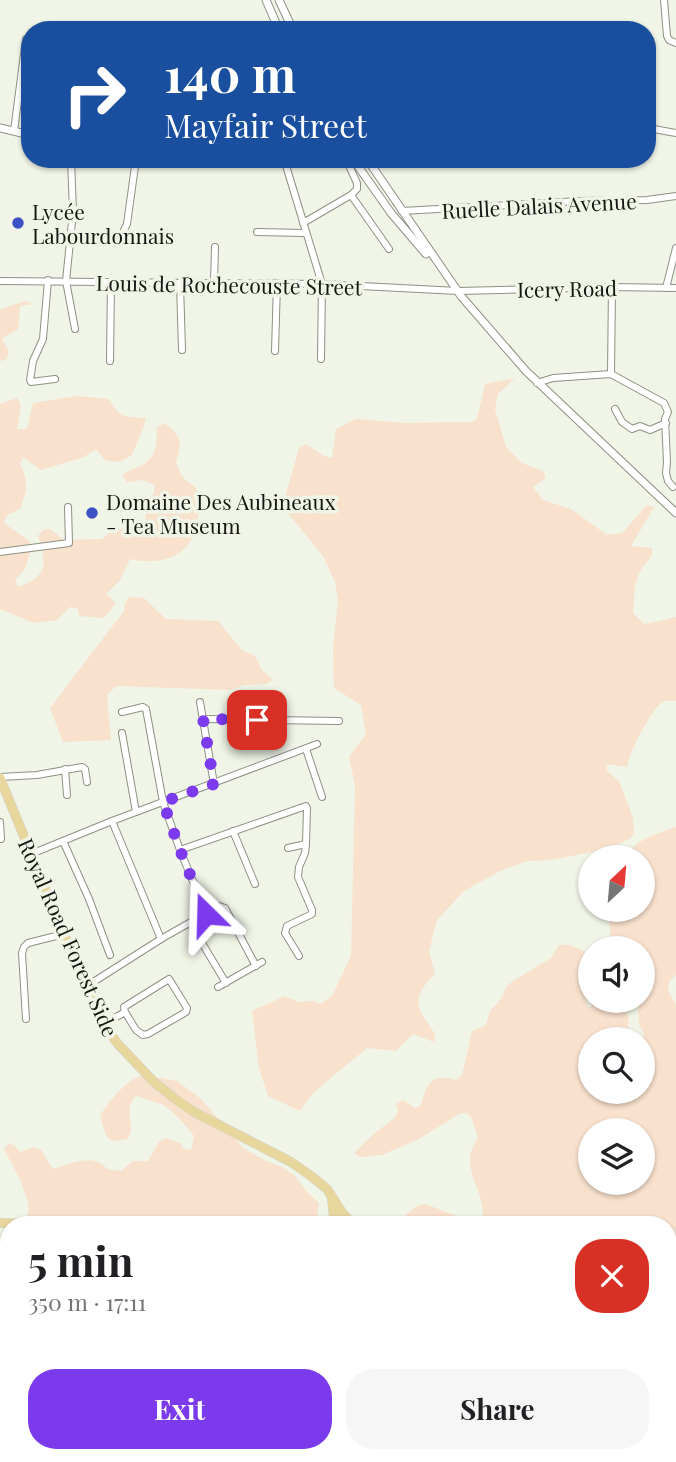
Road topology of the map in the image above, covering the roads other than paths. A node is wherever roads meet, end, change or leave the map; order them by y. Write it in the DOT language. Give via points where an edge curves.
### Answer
graph roads {
  1 [pos="266,0"];
  2 [pos="279,0"];
  3 [pos="664,0"];
  4 [pos="275,21"];
  5 [pos="289,21"];
  6 [pos="675,43"];
  7 [pos="21,74"];
  8 [pos="0,128"];
  9 [pos="656,129"];
  10 [pos="13,131"];
  11 [pos="21,133"];
  12 [pos="676,133"];
  13 [pos="71,168"];
  14 [pos="136,168"];
  15 [pos="287,168"];
  16 [pos="350,168"];
  17 [pos="359,168"];
  18 [pos="373,168"];
  19 [pos="351,195"];
  20 [pos="676,196"];
  21 [pos="402,211"];
  22 [pos="303,223"];
  23 [pos="123,232"];
  24 [pos="257,232"];
  25 [pos="306,233"];
  26 [pos="215,247"];
  27 [pos="389,248"];
  28 [pos="676,248"];
  29 [pos="48,280"];
  30 [pos="0,281"];
  31 [pos="66,281"];
  32 [pos="450,281"];
  33 [pos="111,282"];
  34 [pos="180,283"];
  35 [pos="214,283"];
  36 [pos="277,284"];
  37 [pos="321,284"];
  38 [pos="612,287"];
  39 [pos="666,288"];
  40 [pos="676,288"];
  41 [pos="457,291"];
  42 [pos="75,329"];
  43 [pos="182,350"];
  44 [pos="275,351"];
  45 [pos="321,359"];
  46 [pos="110,361"];
  47 [pos="611,374"];
  48 [pos="55,379"];
  49 [pos="537,383"];
  50 [pos="615,409"];
  51 [pos="666,423"];
  52 [pos="673,487"];
  53 [pos="68,507"];
  54 [pos="676,513"];
  55 [pos="0,552"];
  56 [pos="200,702"];
  57 [pos="122,712"];
  58 [pos="203,719"];
  59 [pos="339,721"];
  60 [pos="122,733"];
  61 [pos="317,744"];
  62 [pos="306,748"];
  63 [pos="65,769"];
  64 [pos="0,777"];
  65 [pos="87,782"];
  66 [pos="214,784"];
  67 [pos="67,795"];
  68 [pos="322,797"];
  69 [pos="163,802"];
  70 [pos="136,812"];
  71 [pos="112,821"];
  72 [pos="0,822"];
  73 [pos="233,831"];
  74 [pos="1,839"];
  75 [pos="63,841"];
  76 [pos="306,844"];
  77 [pos="288,848"];
  78 [pos="180,850"];
  79 [pos="31,855"];
  80 [pos="255,884"];
  81 [pos="206,914"];
  82 [pos="190,923"];
  83 [pos="64,934"];
  84 [pos="161,939"];
  85 [pos="110,955"];
  86 [pos="299,956"];
  87 [pos="226,983"];
  88 [pos="87,986"];
  89 [pos="218,987"];
  90 [pos="125,1012"];
  91 [pos="26,1019"];
  92 [pos="104,1024"];
  93 [pos="331,1197"];
  94 [pos="334,1216"];
  95 [pos="347,1216"];
  1 -- 4 [label="street"];
  2 -- 5 [label="street"];
  3 -- 6 [label="street" via="667,36"];
  7 -- 10 [label="street"];
  8 -- 10 [label="street"];
  9 -- 12 [label="street"];
  10 -- 11 [label="street"];
  13 -- 31 [label="street" via="73,212"];
  14 -- 23 [label="street"];
  15 -- 22 [label="street"];
  16 -- 19 [label="street" via="357,183"];
  17 -- 32 [label="street"];
  18 -- 21 [label="street"];
  19 -- 22 [label="street"];
  19 -- 27 [label="street"];
  20 -- 21 [label="street, Ruelle Dalais Avenue"];
  21 -- 32 [label="street"];
  22 -- 25 [label="street"];
  24 -- 25 [label="street"];
  25 -- 37 [label="street"];
  26 -- 35 [label="street"];
  28 -- 39 [label="street"];
  29 -- 30 [label="street, Louis de Rochecouste Street"];
  29 -- 31 [label="street, Louis de Rochecouste Street"];
  29 -- 48 [label="street" via="43,339 30,380"];
  31 -- 33 [label="street, Louis de Rochecouste Street"];
  31 -- 42 [label="street"];
  32 -- 41 [label="street"];
  33 -- 34 [label="street, Louis de Rochecouste Street"];
  33 -- 46 [label="street"];
  34 -- 35 [label="street, Louis de Rochecouste Street"];
  34 -- 43 [label="street"];
  35 -- 36 [label="street, Louis de Rochecouste Street"];
  36 -- 37 [label="street, Louis de Rochecouste Street"];
  36 -- 44 [label="street"];
  37 -- 41 [label="street, Louis de Rochecouste Street"];
  37 -- 45 [label="street"];
  38 -- 39 [label="street, Icery Road"];
  38 -- 41 [label="street, Icery Road"];
  38 -- 47 [label="street"];
  39 -- 40 [label="street, Icery Road"];
  41 -- 49 [label="street"];
  47 -- 49 [label="street"];
  47 -- 51 [label="street" via="664,403"];
  49 -- 54 [label="street"];
  50 -- 51 [label="street" via="632,429 650,430"];
  51 -- 52 [label="street" via="666,473"];
  53 -- 55 [label="street" via="69,542"];
  56 -- 58 [label="street"];
  57 -- 69 [label="street" via="146,709"];
  58 -- 59 [label="street"];
  58 -- 66 [label="street"];
  60 -- 70 [label="street"];
  61 -- 62 [label="street"];
  62 -- 66 [label="street"];
  62 -- 68 [label="street"];
  63 -- 64 [label="street"];
  63 -- 65 [label="street" via="84,767"];
  63 -- 67 [label="street"];
  64 -- 79 [label="main road, Royal Road Forest Side"];
  66 -- 69 [label="street"];
  69 -- 70 [label="street"];
  69 -- 78 [label="street"];
  70 -- 71 [label="street"];
  71 -- 75 [label="street"];
  71 -- 84 [label="street"];
  72 -- 74 [label="street"];
  73 -- 76 [label="street" via="306,806"];
  73 -- 78 [label="street"];
  73 -- 80 [label="street" via="247,855"];
  75 -- 79 [label="street"];
  75 -- 85 [label="street"];
  76 -- 77 [label="street"];
  76 -- 86 [label="street" via="298,877 312,911 285,929"];
  78 -- 81 [label="street"];
  79 -- 83 [label="main road, Royal Road Forest Side"];
  81 -- 82 [label="street"];
  81 -- 87 [label="street" via="219,906 225,908 259,964"];
  82 -- 84 [label="street"];
  82 -- 87 [label="street"];
  83 -- 88 [label="main road, Royal Road Forest Side"];
  83 -- 91 [label="street" via="24,947"];
  84 -- 88 [label="street"];
  87 -- 89 [label="street"];
  88 -- 92 [label="main road, Royal Road Forest Side"];
  90 -- 90 [label="street" via="124,1007 169,979 187,1008 143,1035"];
  90 -- 92 [label="street"];
  92 -- 93 [label="main road, Royal Road Forest Side" via="135,1063 174,1098 291,1162"];
  93 -- 94 [label="main road"];
  93 -- 95 [label="main road, Royal Road Forest Side"];
}
